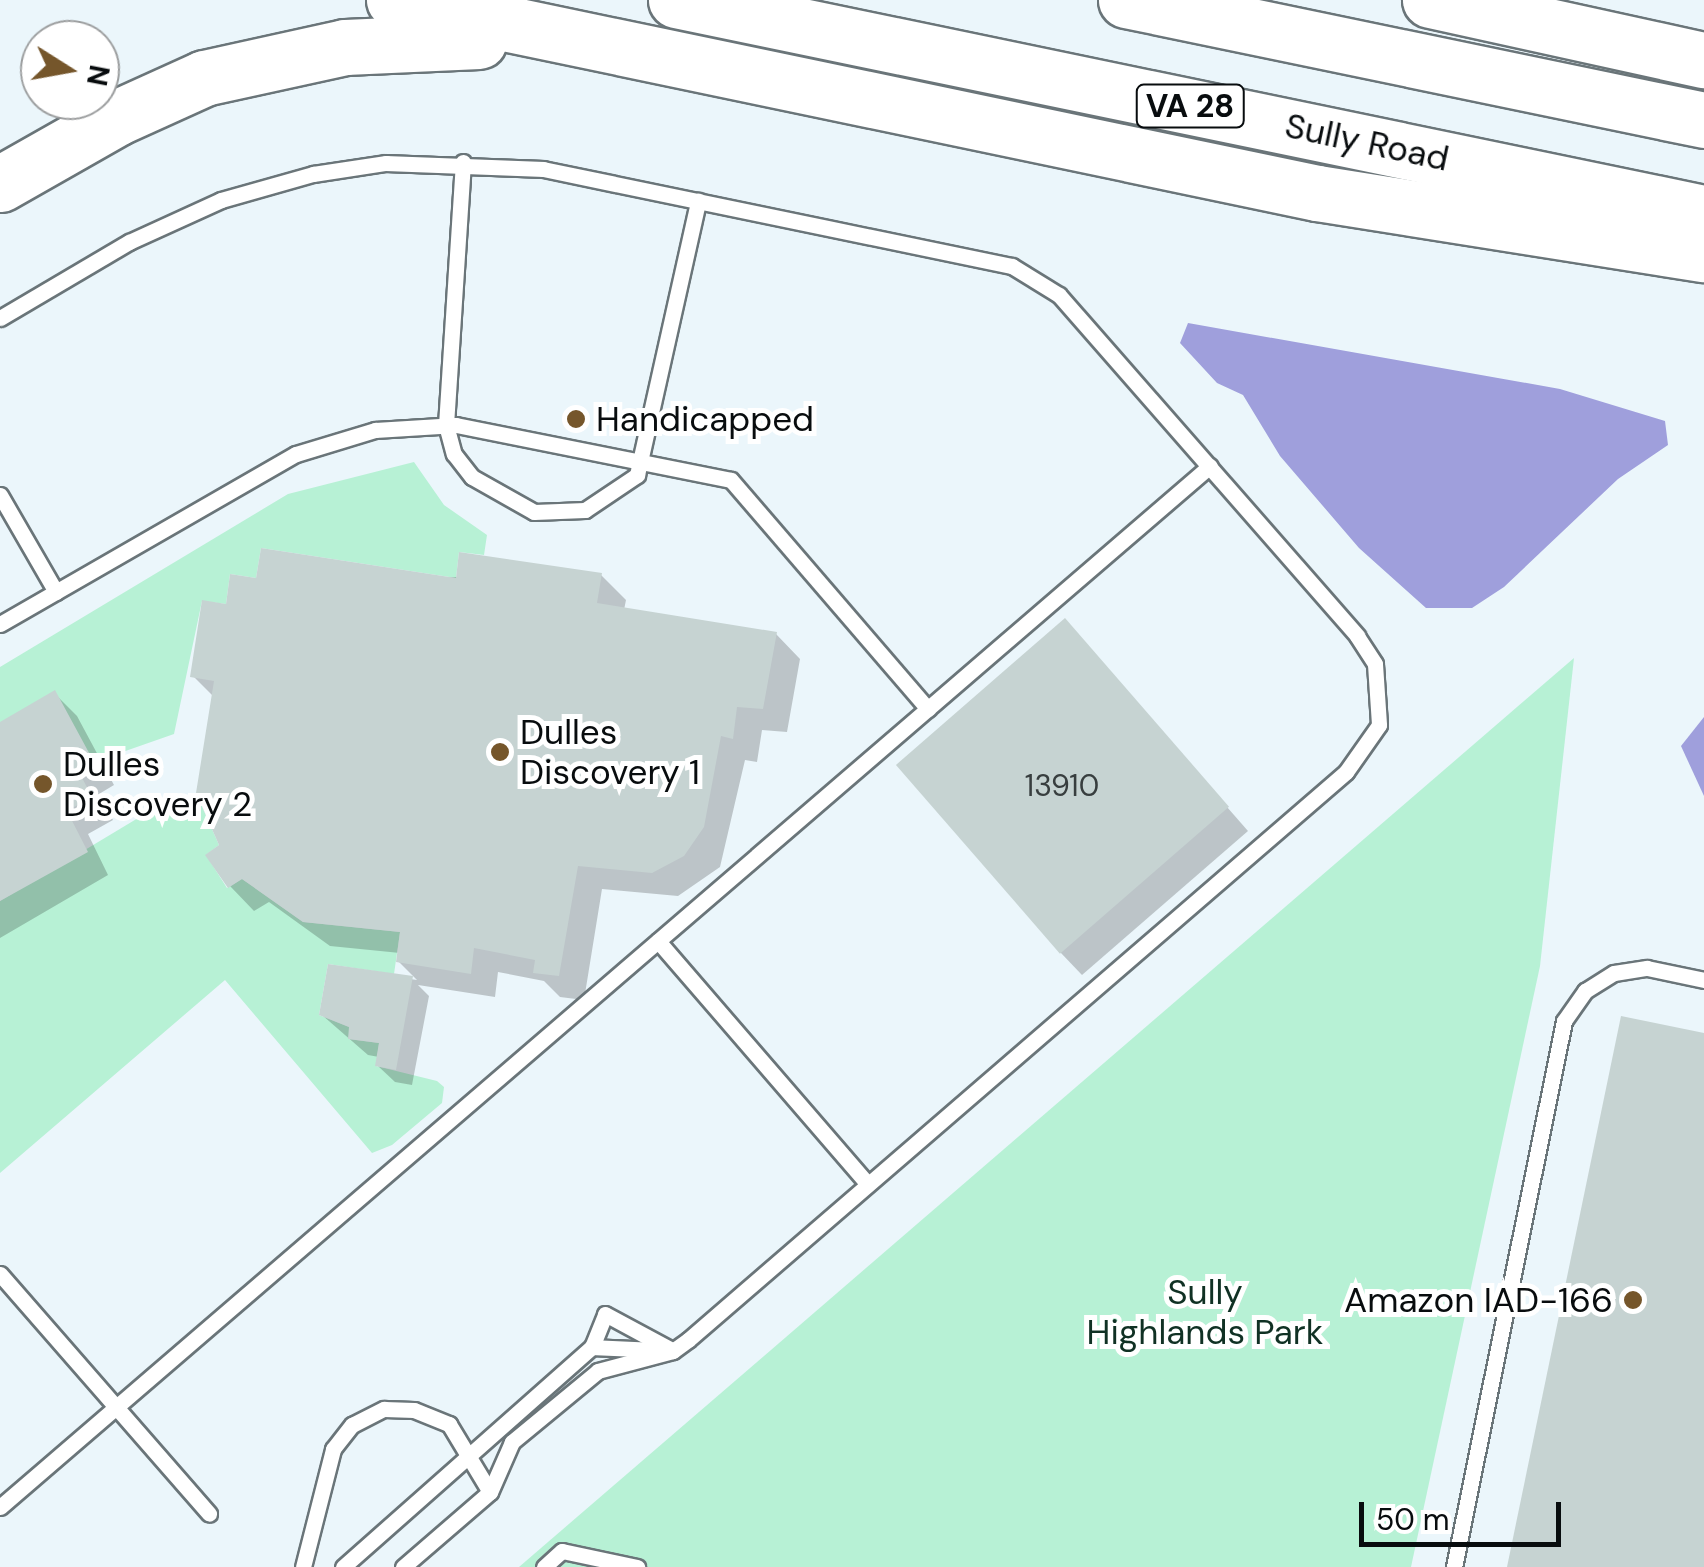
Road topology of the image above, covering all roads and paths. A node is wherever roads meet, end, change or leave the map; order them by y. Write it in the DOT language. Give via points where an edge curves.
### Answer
graph roads {
  1 [pos="394,0"];
  2 [pos="676,0"];
  3 [pos="1126,0"];
  4 [pos="1430,0"];
  5 [pos="1704,60"];
  6 [pos="760,79"];
  7 [pos="1704,120"];
  8 [pos="463,162"];
  9 [pos="0,184"];
  10 [pos="698,201"];
  11 [pos="1704,212"];
  12 [pos="1704,254"];
  13 [pos="0,318"];
  14 [pos="446,425"];
  15 [pos="644,461"];
  16 [pos="1210,466"];
  17 [pos="0,495"];
  18 [pos="56,592"];
  19 [pos="0,624"];
  20 [pos="928,709"];
  21 [pos="658,941"];
  22 [pos="1704,980"];
  23 [pos="868,1184"];
  24 [pos="0,1274"];
  25 [pos="592,1347"];
  26 [pos="673,1351"];
  27 [pos="117,1406"];
  28 [pos="470,1455"];
  29 [pos="490,1492"];
  30 [pos="0,1506"];
  31 [pos="210,1514"];
  32 [pos="302,1567"];
  33 [pos="343,1567"];
  34 [pos="403,1567"];
  35 [pos="544,1567"];
  36 [pos="637,1567"];
  37 [pos="1454,1567"];
  1 -- 6 [label="highway"];
  2 -- 11 [label="highway, Sully Road / VA 28"];
  3 -- 7 [label="highway"];
  4 -- 5 [label="highway"];
  6 -- 9 [label="highway" via="494,42 345,47 192,83"];
  6 -- 12 [label="highway" via="1317,193"];
  8 -- 10 [label="lane" via="542,169"];
  8 -- 13 [label="lane" via="350,167 236,195 158,227"];
  8 -- 14 [label="lane"];
  10 -- 15 [label="lane"];
  10 -- 16 [label="lane" via="996,262 1041,278"];
  14 -- 15 [label="lane"];
  14 -- 15 [label="lane" via="454,454 472,478 534,512 585,510 606,500"];
  14 -- 18 [label="lane" via="375,430 296,454"];
  15 -- 20 [label="lane" via="717,475 742,488"];
  16 -- 20 [label="lane"];
  16 -- 23 [label="lane" via="1368,650 1381,694 1375,737 1346,772"];
  17 -- 18 [label="lane"];
  18 -- 19 [label="lane"];
  20 -- 21 [label="lane"];
  21 -- 23 [label="lane"];
  21 -- 27 [label="lane"];
  22 -- 37 [label="lane" via="1647,968 1614,972 1585,991 1564,1021"];
  23 -- 26 [label="lane"];
  24 -- 27 [label="lane"];
  25 -- 26 [label="lane"];
  25 -- 26 [label="lane" via="605,1314"];
  25 -- 28 [label="lane"];
  26 -- 29 [label="lane" via="598,1371 512,1442"];
  27 -- 30 [label="lane"];
  27 -- 31 [label="lane"];
  28 -- 29 [label="lane"];
  28 -- 32 [label="lane" via="448,1424 426,1414 384,1409 352,1425 326,1463"];
  28 -- 33 [label="lane"];
  29 -- 34 [label="lane"];
  35 -- 36 [label="lane" via="562,1552"];
}
